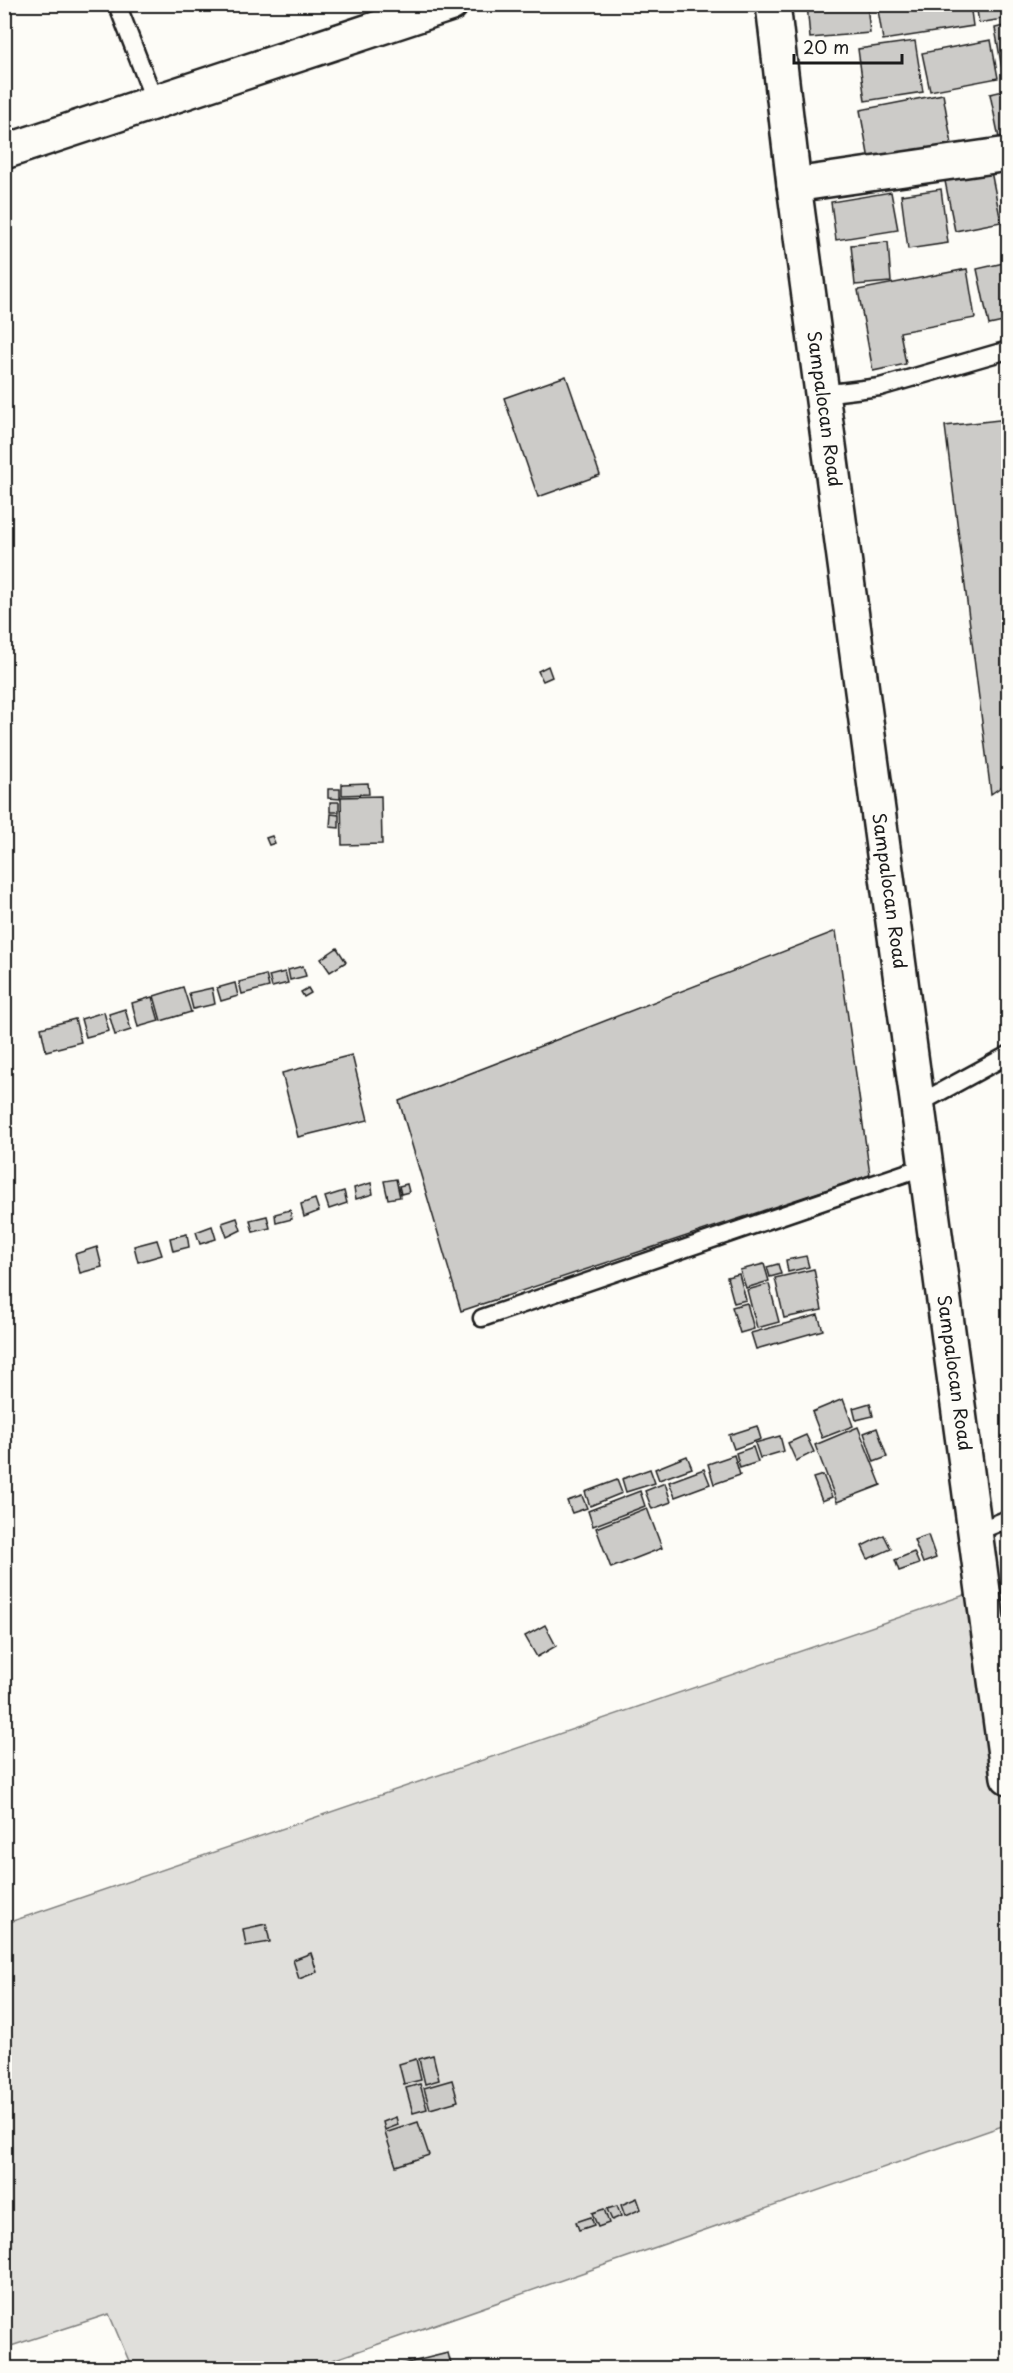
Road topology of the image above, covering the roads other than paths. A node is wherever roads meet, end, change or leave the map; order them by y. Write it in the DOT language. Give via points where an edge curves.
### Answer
graph roads {
  1 [pos="117,4"];
  2 [pos="451,4"];
  3 [pos="773,4"];
  4 [pos="405,12"];
  5 [pos="155,102"];
  6 [pos="4,152"];
  7 [pos="1008,154"];
  8 [pos="794,185"];
  9 [pos="1008,350"];
  10 [pos="822,394"];
  11 [pos="1008,1054"];
  12 [pos="918,1104"];
  13 [pos="927,1166"];
  14 [pos="482,1318"];
  15 [pos="1008,1519"];
  16 [pos="976,1532"];
  17 [pos="1008,1777"];
  1 -- 5 [label="lane"];
  2 -- 4 [label="main road"];
  3 -- 8 [label="main road, Sampalocan Road"];
  4 -- 5 [label="main road"];
  5 -- 6 [label="main road"];
  7 -- 8 [label="main road"];
  8 -- 10 [label="main road, Sampalocan Road"];
  9 -- 10 [label="lane" via="880,387"];
  10 -- 12 [label="main road, Sampalocan Road"];
  11 -- 12 [label="lane"];
  12 -- 13 [label="main road, Sampalocan Road"];
  13 -- 14 [label="lane"];
  13 -- 16 [label="main road, Sampalocan Road"];
  15 -- 16 [label="lane"];
  16 -- 17 [label="main road, Sampalocan Road"];
}
